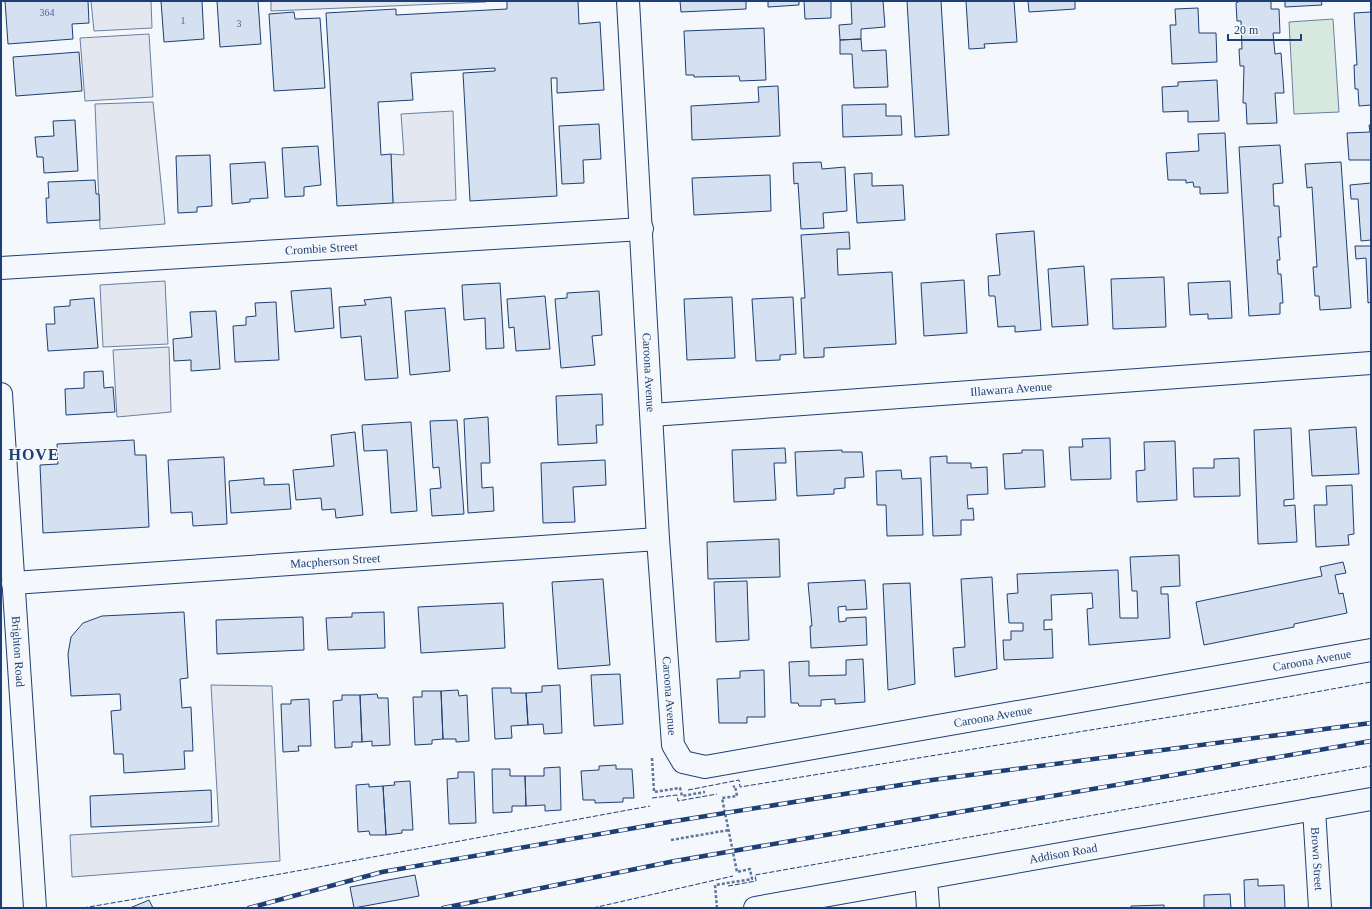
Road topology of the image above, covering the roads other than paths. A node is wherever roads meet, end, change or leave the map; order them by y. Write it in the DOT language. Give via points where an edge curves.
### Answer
graph roads {
  1 [pos="628,1"];
  2 [pos="642,229"];
  3 [pos="1,268"];
  4 [pos="1371,363"];
  5 [pos="1,394"];
  6 [pos="652,414"];
  7 [pos="658,539"];
  8 [pos="14,583"];
  9 [pos="1371,650"];
  10 [pos="1371,799"];
  11 [pos="1314,809"];
  12 [pos="926,878"];
  13 [pos="35,908"];
  14 [pos="755,908"];
  15 [pos="928,908"];
  16 [pos="1320,908"];
  1 -- 2 [label="street, Caroona Avenue"];
  2 -- 3 [label="street, Crombie Street"];
  2 -- 6 [label="street, Caroona Avenue"];
  4 -- 6 [label="street, Illawarra Avenue"];
  5 -- 8 [label="street, Brighton Road"];
  6 -- 7 [label="street, Caroona Avenue"];
  7 -- 8 [label="street, Macpherson Street"];
  7 -- 9 [label="street, Caroona Avenue" via="673,745 683,762 705,767"];
  8 -- 13 [label="street, Brighton Road"];
  10 -- 11 [label="street, Addison Road"];
  11 -- 12 [label="street, Addison Road"];
  11 -- 16 [label="street, Brown Street"];
  12 -- 14 [label="street, Addison Road"];
  12 -- 15 [label="street"];
}
